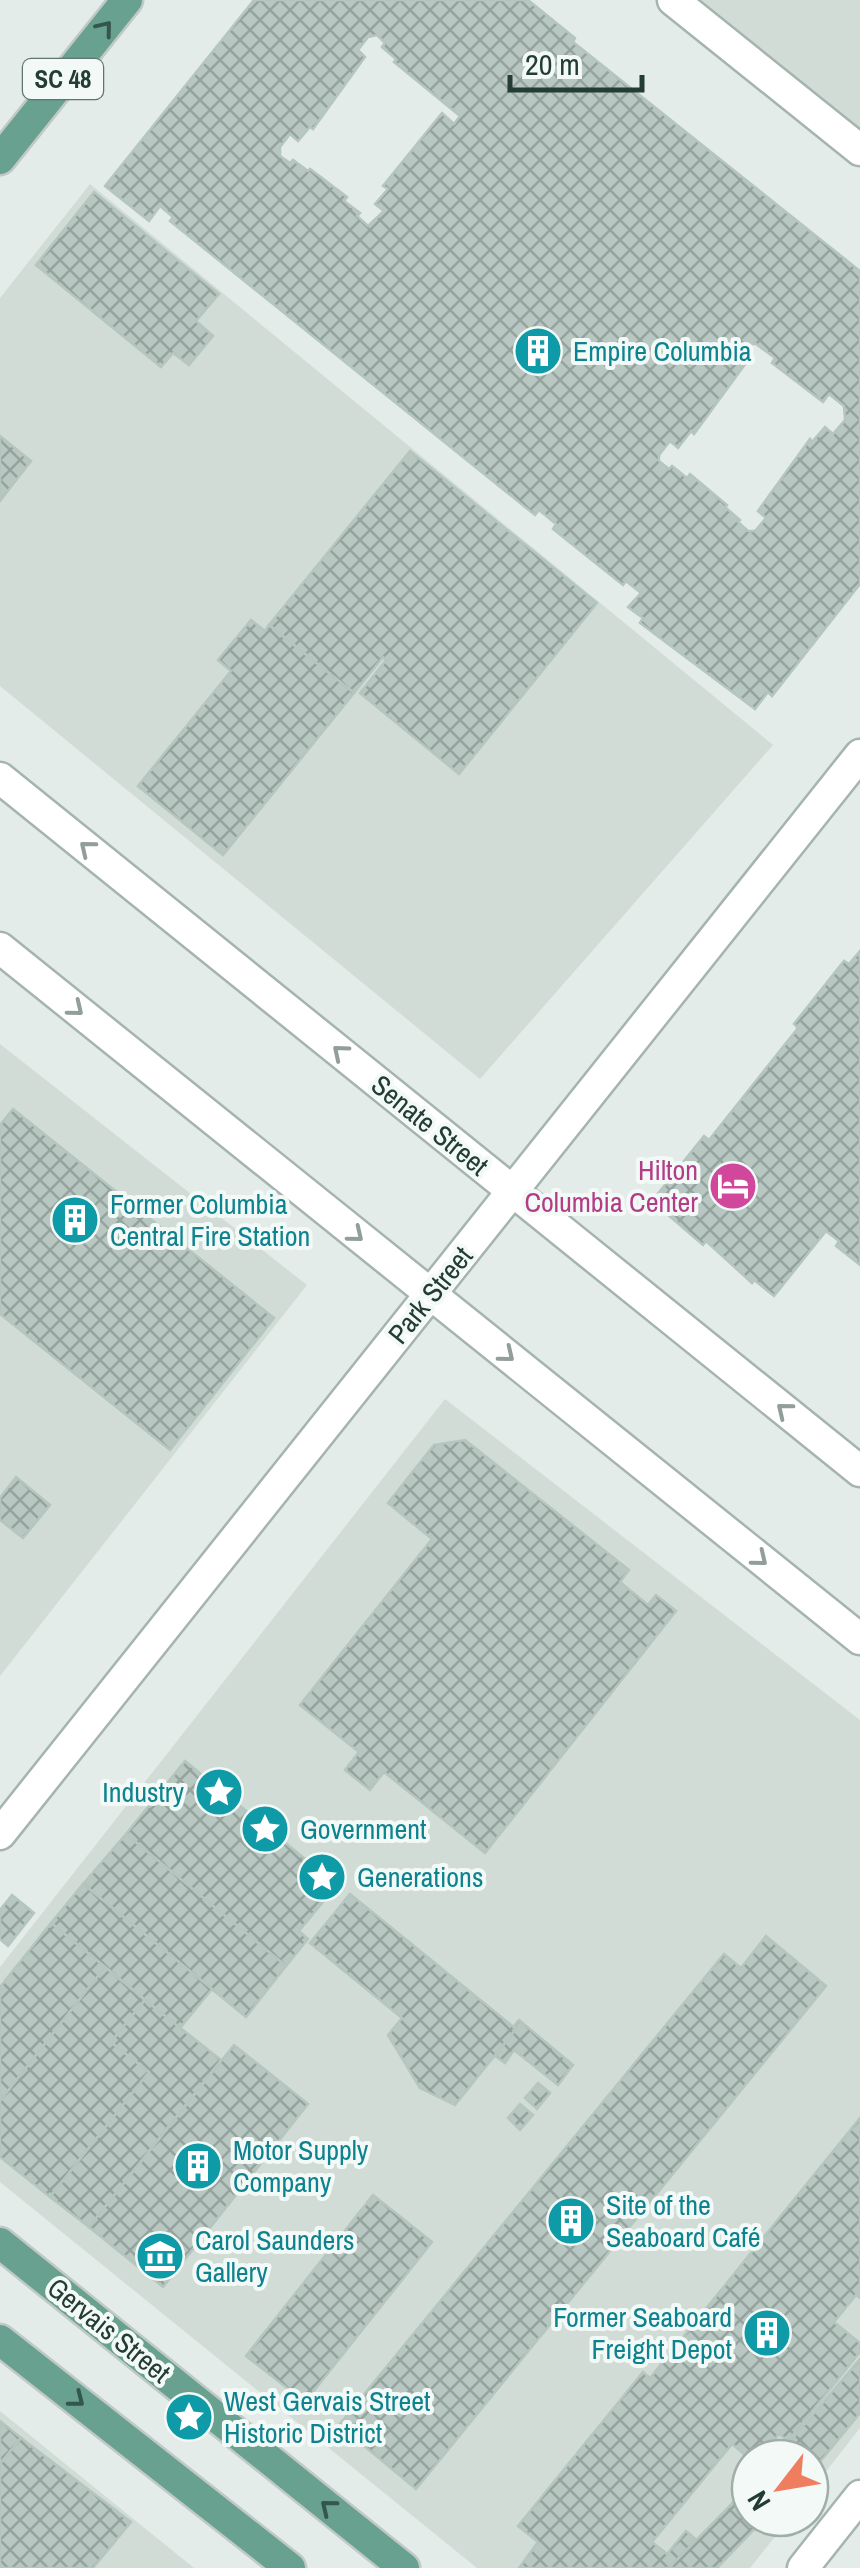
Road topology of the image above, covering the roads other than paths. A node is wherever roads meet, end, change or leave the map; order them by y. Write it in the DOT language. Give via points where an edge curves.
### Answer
graph roads {
  1 [pos="127,0"];
  2 [pos="673,0"];
  3 [pos="860,150"];
  4 [pos="0,159"];
  5 [pos="860,755"];
  6 [pos="0,778"];
  7 [pos="0,948"];
  8 [pos="513,1192"];
  9 [pos="431,1294"];
  10 [pos="860,1471"];
  11 [pos="860,1639"];
  12 [pos="0,1834"];
  13 [pos="0,2243"];
  14 [pos="0,2340"];
  15 [pos="860,2496"];
  16 [pos="290,2568"];
  17 [pos="404,2568"];
  18 [pos="803,2568"];
  4 -- 1 [label="main road, SC 48, one-way"];
  2 -- 3 [label="street"];
  5 -- 8 [label="street, Park Street"];
  8 -- 6 [label="street, Senate Street, one-way"];
  7 -- 9 [label="street, one-way"];
  8 -- 9 [label="street, Park Street"];
  10 -- 8 [label="street, Senate Street, one-way"];
  9 -- 11 [label="street, one-way"];
  9 -- 12 [label="street, Park Street"];
  17 -- 13 [label="main road, Gervais Street, one-way"];
  14 -- 16 [label="main road, one-way"];
  15 -- 18 [label="street"];
}
